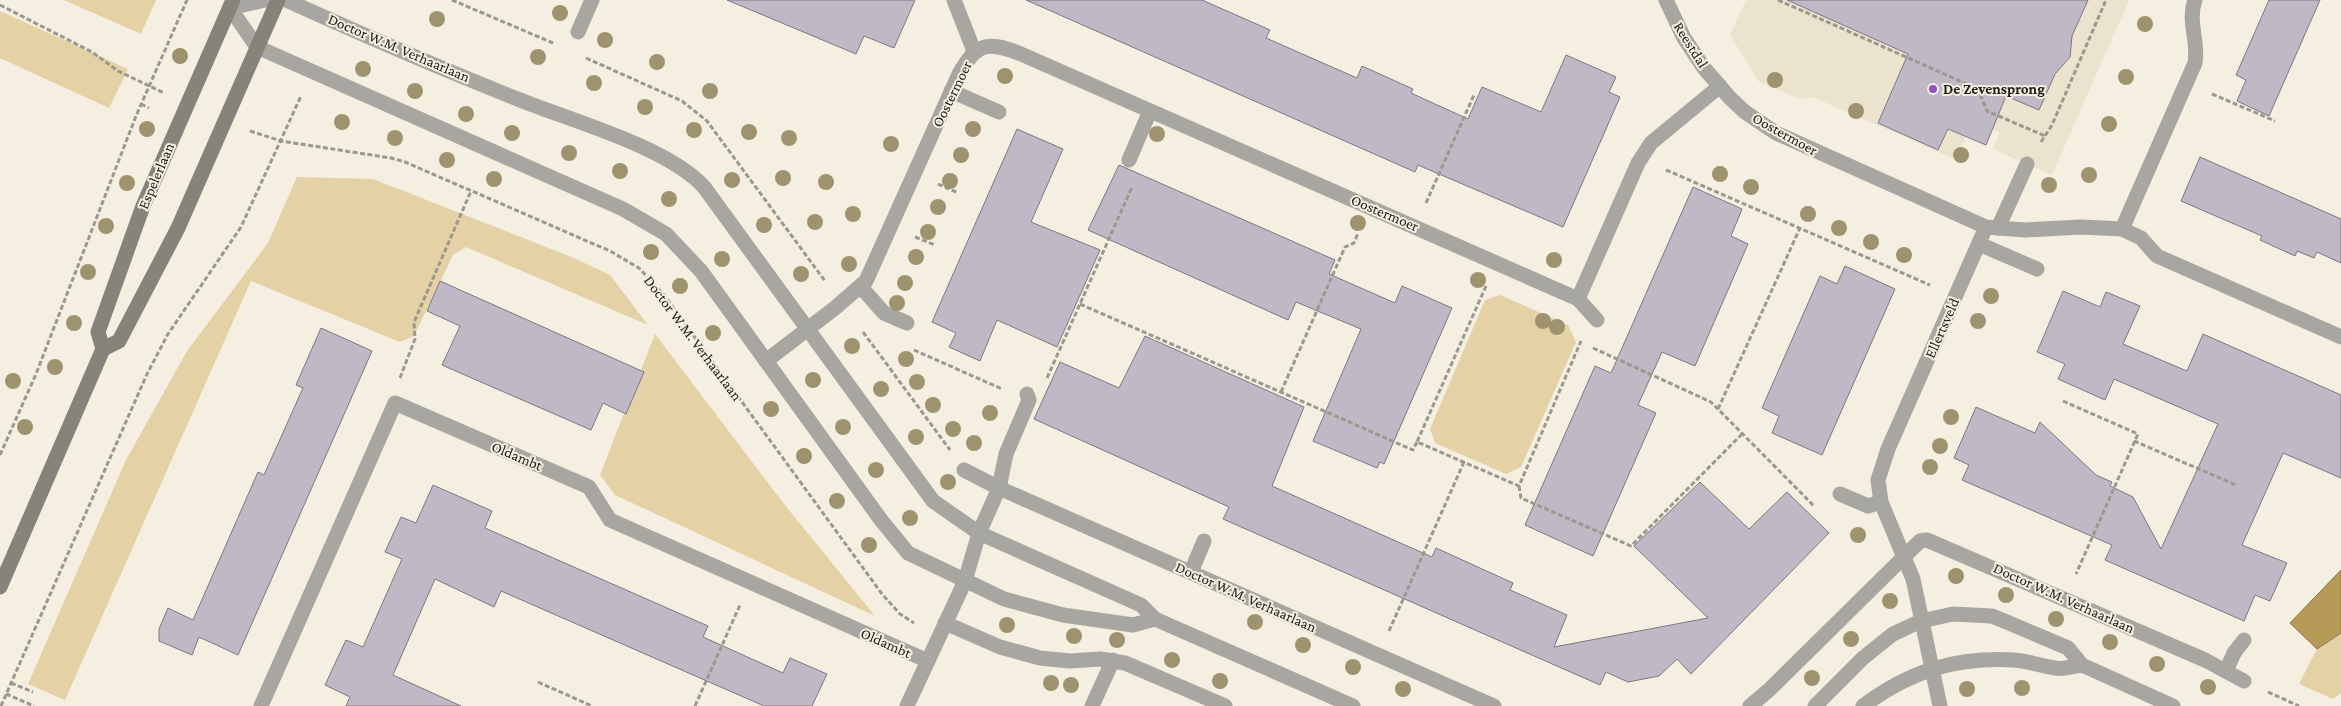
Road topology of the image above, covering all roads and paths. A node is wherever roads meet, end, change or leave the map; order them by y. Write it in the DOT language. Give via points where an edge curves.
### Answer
graph roads {
  1 [pos="187,0"];
  2 [pos="265,0"];
  3 [pos="278,0"];
  4 [pos="286,0"];
  5 [pos="452,0"];
  6 [pos="592,0"];
  7 [pos="954,0"];
  8 [pos="1666,0"];
  9 [pos="1778,0"];
  10 [pos="2106,0"];
  11 [pos="2195,0"];
  12 [pos="0,4"];
  13 [pos="231,4"];
  14 [pos="578,32"];
  15 [pos="557,45"];
  16 [pos="257,47"];
  17 [pos="974,51"];
  18 [pos="584,57"];
  19 [pos="150,86"];
  20 [pos="1720,86"];
  21 [pos="951,91"];
  22 [pos="2208,92"];
  23 [pos="302,94"];
  24 [pos="1474,95"];
  25 [pos="142,104"];
  26 [pos="148,108"];
  27 [pos="1150,111"];
  28 [pos="999,112"];
  29 [pos="2275,121"];
  30 [pos="243,128"];
  31 [pos="2045,136"];
  32 [pos="280,141"];
  33 [pos="1130,160"];
  34 [pos="2027,164"];
  35 [pos="1660,167"];
  36 [pos="1133,182"];
  37 [pos="936,183"];
  38 [pos="471,191"];
  39 [pos="958,193"];
  40 [pos="1425,207"];
  41 [pos="1361,227"];
  42 [pos="1800,228"];
  43 [pos="1992,228"];
  44 [pos="2122,229"];
  45 [pos="913,236"];
  46 [pos="1979,244"];
  47 [pos="935,245"];
  48 [pos="2037,269"];
  49 [pos="1487,282"];
  50 [pos="827,284"];
  51 [pos="861,287"];
  52 [pos="1938,288"];
  53 [pos="1578,299"];
  54 [pos="1080,304"];
  55 [pos="1597,320"];
  56 [pos="907,323"];
  57 [pos="808,329"];
  58 [pos="860,329"];
  59 [pos="1584,335"];
  60 [pos="2341,337"];
  61 [pos="1587,346"];
  62 [pos="908,347"];
  63 [pos="102,349"];
  64 [pos="766,360"];
  65 [pos="399,379"];
  66 [pos="1046,381"];
  67 [pos="1008,391"];
  68 [pos="1281,392"];
  69 [pos="1027,394"];
  70 [pos="2063,401"];
  71 [pos="1718,409"];
  72 [pos="1742,434"];
  73 [pos="2134,441"];
  74 [pos="1417,442"];
  75 [pos="0,454"];
  76 [pos="1464,462"];
  77 [pos="964,470"];
  78 [pos="2236,485"];
  79 [pos="1519,486"];
  80 [pos="999,488"];
  81 [pos="1840,494"];
  82 [pos="1880,502"];
  83 [pos="1815,507"];
  84 [pos="979,533"];
  85 [pos="1204,541"];
  86 [pos="1903,556"];
  87 [pos="2079,568"];
  88 [pos="1190,572"];
  89 [pos="965,580"];
  90 [pos="0,586"];
  91 [pos="742,599"];
  92 [pos="1155,619"];
  93 [pos="1921,621"];
  94 [pos="945,623"];
  95 [pos="920,626"];
  96 [pos="1386,638"];
  97 [pos="2244,640"];
  98 [pos="1113,660"];
  99 [pos="928,661"];
  100 [pos="2082,665"];
  101 [pos="1931,668"];
  102 [pos="2226,671"];
  103 [pos="2244,681"];
  104 [pos="11,682"];
  105 [pos="538,682"];
  106 [pos="34,692"];
  107 [pos="6,694"];
  108 [pos="1,706"];
  109 [pos="34,706"];
  110 [pos="261,706"];
  111 [pos="592,706"];
  112 [pos="695,706"];
  113 [pos="908,706"];
  114 [pos="1092,706"];
  115 [pos="1225,706"];
  116 [pos="1354,706"];
  117 [pos="1494,706"];
  118 [pos="1750,706"];
  119 [pos="1816,706"];
  120 [pos="1862,706"];
  121 [pos="1940,706"];
  122 [pos="2173,706"];
  123 [pos="2299,706"];
  1 -- 19 [label="path"];
  2 -- 13 [label="street"];
  3 -- 16 [label="main road"];
  4 -- 57 [label="street, Doctor W.M. Verhaarlaan" via="677,164 704,187"];
  5 -- 15 [label="path"];
  6 -- 14 [label="street"];
  7 -- 17 [label="street"];
  8 -- 20 [label="street, Reestdal" via="1684,38"];
  9 -- 31 [label="path" via="1978,89 1987,112"];
  10 -- 31 [label="path"];
  11 -- 44 [label="street" via="2191,18 2195,63"];
  12 -- 19 [label="path"];
  13 -- 16 [label="street"];
  13 -- 63 [label="main road, Espelerlaan" via="143,206 98,332"];
  16 -- 63 [label="main road" via="178,228 137,308 119,341"];
  16 -- 64 [label="street" via="623,209 652,225 686,254"];
  17 -- 21 [label="street, Oostermoer"];
  17 -- 27 [label="street, Oostermoer" via="984,46 1000,46"];
  18 -- 50 [label="path" via="682,102 707,121"];
  19 -- 25 [label="path"];
  20 -- 43 [label="street, Oostermoer" via="1745,112 1776,133"];
  20 -- 53 [label="street" via="1647,148"];
  21 -- 28 [label="street"];
  21 -- 51 [label="street, Oostermoer" via="873,269"];
  22 -- 29 [label="path"];
  23 -- 32 [label="path"];
  24 -- 40 [label="path"];
  25 -- 26 [label="path"];
  25 -- 75 [label="path" via="98,209 36,374"];
  27 -- 33 [label="street"];
  27 -- 53 [label="street, Oostermoer"];
  30 -- 32 [label="path, Doctor W.M. Verhaarlaan"];
  31 -- 34 [label="path"];
  32 -- 38 [label="path, Doctor W.M. Verhaarlaan" via="391,158"];
  32 -- 104 [label="path" via="241,227 168,334 147,374"];
  34 -- 43 [label="street, Ellertsveld"];
  35 -- 42 [label="path"];
  36 -- 54 [label="path"];
  37 -- 39 [label="path"];
  38 -- 65 [label="path" via="414,322 415,339"];
  38 -- 95 [label="path, Doctor W.M. Verhaarlaan" via="610,251 652,280 882,594 900,614"];
  41 -- 68 [label="path" via="1354,243 1345,247"];
  42 -- 52 [label="path"];
  42 -- 71 [label="path"];
  43 -- 44 [label="street"];
  43 -- 46 [label="street, Ellertsveld"];
  44 -- 60 [label="street" via="2141,238 2156,256"];
  45 -- 47 [label="path"];
  46 -- 48 [label="street"];
  46 -- 82 [label="street, Ellertsveld" via="1883,461 1878,480"];
  49 -- 74 [label="path"];
  51 -- 56 [label="street" via="884,313"];
  51 -- 57 [label="street, Oostermoer"];
  53 -- 55 [label="street"];
  54 -- 66 [label="path"];
  54 -- 68 [label="path"];
  57 -- 64 [label="street"];
  57 -- 84 [label="street, Doctor W.M. Verhaarlaan" via="933,500"];
  58 -- 77 [label="path"];
  59 -- 79 [label="path"];
  61 -- 71 [label="path" via="1711,402"];
  62 -- 67 [label="path"];
  63 -- 90 [label="main road, Espelerlaan"];
  64 -- 89 [label="street" via="900,544 918,559"];
  68 -- 74 [label="path" via="1413,450"];
  69 -- 80 [label="street" via="1029,400 1006,454"];
  70 -- 73 [label="path" via="2138,434"];
  71 -- 72 [label="path"];
  72 -- 79 [label="path" via="1631,546 1521,498"];
  72 -- 83 [label="path"];
  73 -- 78 [label="path"];
  73 -- 87 [label="path"];
  74 -- 76 [label="path"];
  76 -- 79 [label="path"];
  76 -- 96 [label="path"];
  77 -- 80 [label="street, Doctor W.M. Verhaarlaan"];
  80 -- 84 [label="street"];
  80 -- 88 [label="street, Doctor W.M. Verhaarlaan"];
  81 -- 82 [label="street" via="1868,506"];
  82 -- 86 [label="street, Ellertsveld"];
  84 -- 89 [label="street"];
  84 -- 92 [label="street, Doctor W.M. Verhaarlaan" via="1141,605"];
  85 -- 88 [label="street"];
  86 -- 93 [label="street" via="1913,579"];
  86 -- 102 [label="street, Doctor W.M. Verhaarlaan" via="1920,541 1935,542"];
  86 -- 118 [label="street, Doctor W.M. Verhaarlaan"];
  88 -- 117 [label="street, Doctor W.M. Verhaarlaan"];
  89 -- 92 [label="street" via="1004,599 1045,612 1133,625"];
  89 -- 94 [label="street"];
  91 -- 112 [label="path"];
  92 -- 116 [label="street, Doctor W.M. Verhaarlaan"];
  93 -- 100 [label="street" via="1953,614 1992,616 2068,648"];
  93 -- 101 [label="street"];
  93 -- 119 [label="street" via="1907,626 1863,658"];
  94 -- 98 [label="street" via="1000,647 1033,656 1070,661"];
  94 -- 99 [label="street"];
  97 -- 102 [label="street"];
  98 -- 114 [label="street"];
  98 -- 115 [label="street"];
  99 -- 110 [label="street, Oldambt" via="610,520 590,487 395,403"];
  99 -- 113 [label="street"];
  100 -- 101 [label="street" via="2057,669 2014,660 1983,660"];
  100 -- 122 [label="street"];
  101 -- 120 [label="street" via="1902,680"];
  101 -- 121 [label="street"];
  102 -- 103 [label="street, Doctor W.M. Verhaarlaan"];
  103 -- 123 [label="path"];
  104 -- 106 [label="path"];
  104 -- 107 [label="path"];
  105 -- 111 [label="path"];
  107 -- 108 [label="path"];
  107 -- 109 [label="path"];
}
